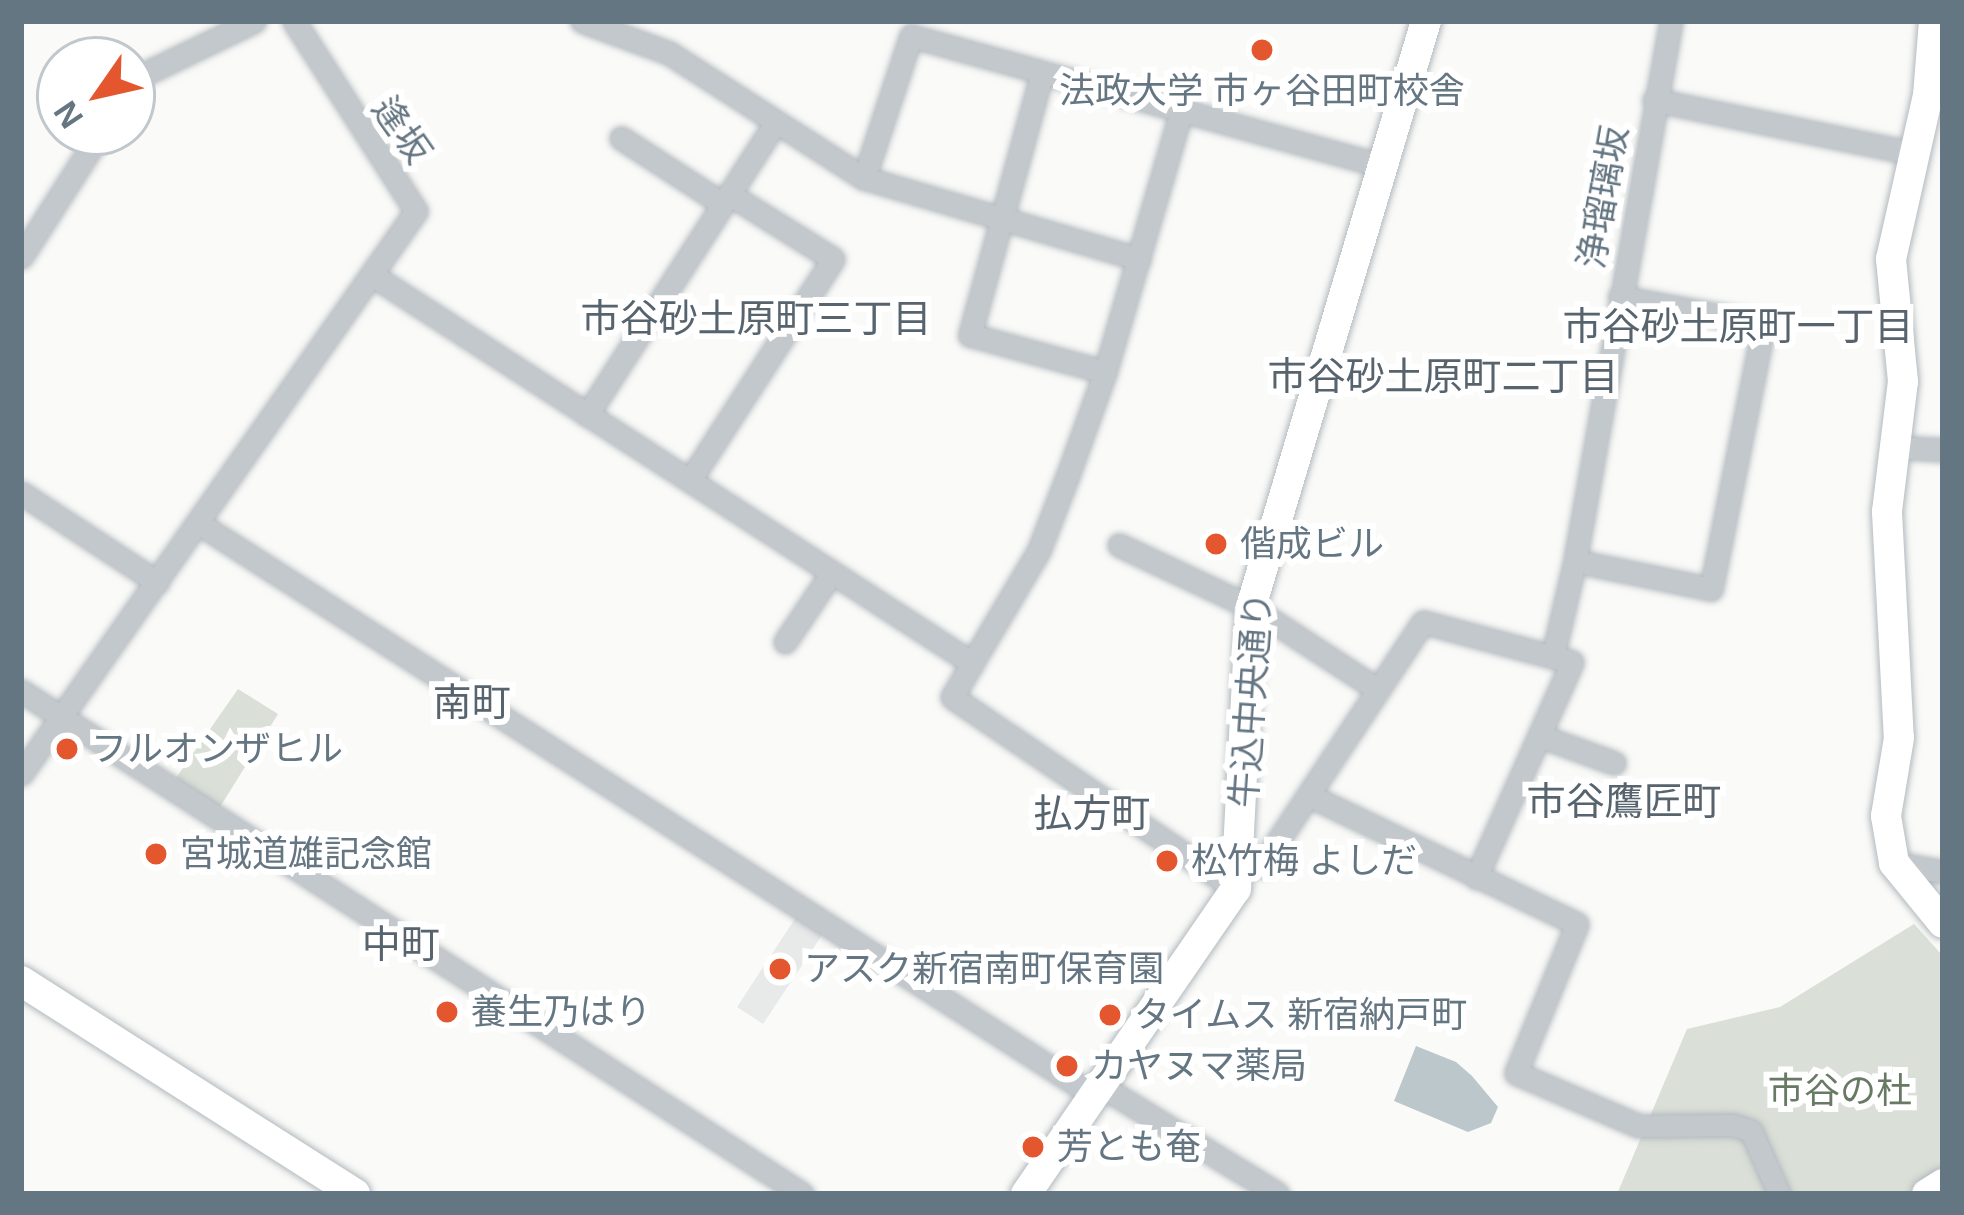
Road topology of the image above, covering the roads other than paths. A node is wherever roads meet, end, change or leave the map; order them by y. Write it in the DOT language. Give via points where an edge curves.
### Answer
graph roads {
  1 [pos="254,21"];
  2 [pos="294,21"];
  3 [pos="582,21"];
  4 [pos="1426,21"];
  5 [pos="1671,21"];
  6 [pos="1934,21"];
  7 [pos="156,68"];
  8 [pos="1042,73"];
  9 [pos="1654,100"];
  10 [pos="1181,109"];
  11 [pos="776,123"];
  12 [pos="621,138"];
  13 [pos="1913,152"];
  14 [pos="86,156"];
  15 [pos="1386,167"];
  16 [pos="864,178"];
  17 [pos="726,199"];
  18 [pos="1001,219"];
  19 [pos="21,257"];
  20 [pos="1139,260"];
  21 [pos="372,274"];
  22 [pos="1620,297"];
  23 [pos="1105,372"];
  24 [pos="587,415"];
  25 [pos="1893,447"];
  26 [pos="1943,450"];
  27 [pos="690,480"];
  28 [pos="21,494"];
  29 [pos="198,523"];
  30 [pos="1119,545"];
  31 [pos="1575,561"];
  32 [pos="832,572"];
  33 [pos="157,582"];
  34 [pos="1251,607"];
  35 [pos="785,642"];
  36 [pos="1553,655"];
  37 [pos="972,663"];
  38 [pos="1377,689"];
  39 [pos="21,691"];
  40 [pos="62,716"];
  41 [pos="1540,736"];
  42 [pos="1614,763"];
  43 [pos="21,774"];
  44 [pos="1310,796"];
  45 [pos="1894,863"];
  46 [pos="1943,872"];
  47 [pos="1476,878"];
  48 [pos="1238,879"];
  49 [pos="1943,923"];
  50 [pos="21,981"];
  51 [pos="1098,1091"];
  52 [pos="1943,1184"];
  53 [pos="355,1194"];
  54 [pos="802,1194"];
  55 [pos="1026,1194"];
  56 [pos="1278,1194"];
  57 [pos="1779,1194"];
  58 [pos="1927,1194"];
  1 -- 7 [label="street"];
  2 -- 21 [label="street, 逢坂" via="414,205"];
  3 -- 11 [label="street" via="669,53"];
  4 -- 15 [label="street, 牛込中央通り"];
  5 -- 9 [label="street, 浄瑠璃坂"];
  6 -- 13 [label="street"];
  8 -- 10 [label="street"];
  8 -- 16 [label="street" via="911,36"];
  8 -- 18 [label="street"];
  9 -- 13 [label="street"];
  9 -- 22 [label="street, 浄瑠璃坂"];
  10 -- 15 [label="street"];
  10 -- 20 [label="street"];
  11 -- 16 [label="street"];
  11 -- 17 [label="street"];
  12 -- 17 [label="street"];
  13 -- 25 [label="street" via="1891,259 1903,381"];
  14 -- 19 [label="street"];
  15 -- 34 [label="street, 牛込中央通り"];
  16 -- 18 [label="street"];
  17 -- 24 [label="street"];
  17 -- 27 [label="street" via="833,259"];
  18 -- 20 [label="street"];
  18 -- 23 [label="street" via="970,335"];
  20 -- 23 [label="street"];
  21 -- 24 [label="street"];
  21 -- 29 [label="street"];
  22 -- 31 [label="street, 浄瑠璃坂"];
  22 -- 31 [label="street" via="1764,324 1712,589"];
  23 -- 37 [label="street" via="1039,550"];
  24 -- 27 [label="street"];
  25 -- 26 [label="street"];
  25 -- 45 [label="street" via="1887,512 1899,738 1886,816"];
  27 -- 32 [label="street"];
  28 -- 33 [label="street"];
  29 -- 33 [label="street"];
  29 -- 51 [label="street"];
  30 -- 34 [label="street"];
  31 -- 36 [label="street, 浄瑠璃坂"];
  32 -- 35 [label="street"];
  32 -- 37 [label="street"];
  33 -- 40 [label="street"];
  34 -- 38 [label="street"];
  34 -- 48 [label="street, 牛込中央通り"];
  36 -- 38 [label="street" via="1423,622"];
  36 -- 41 [label="street, 浄瑠璃坂" via="1572,662"];
  37 -- 48 [label="street" via="952,697"];
  38 -- 44 [label="street"];
  39 -- 40 [label="street"];
  40 -- 43 [label="street"];
  40 -- 54 [label="street"];
  41 -- 42 [label="street"];
  41 -- 47 [label="street"];
  44 -- 47 [label="street"];
  44 -- 48 [label="street" via="1262,865"];
  45 -- 46 [label="street"];
  45 -- 49 [label="street"];
  47 -- 57 [label="street" via="1577,924 1516,1073 1639,1126 1751,1131"];
  48 -- 51 [label="street"];
  50 -- 53 [label="street"];
  51 -- 55 [label="street"];
  51 -- 56 [label="street"];
  52 -- 58 [label="street"];
}
